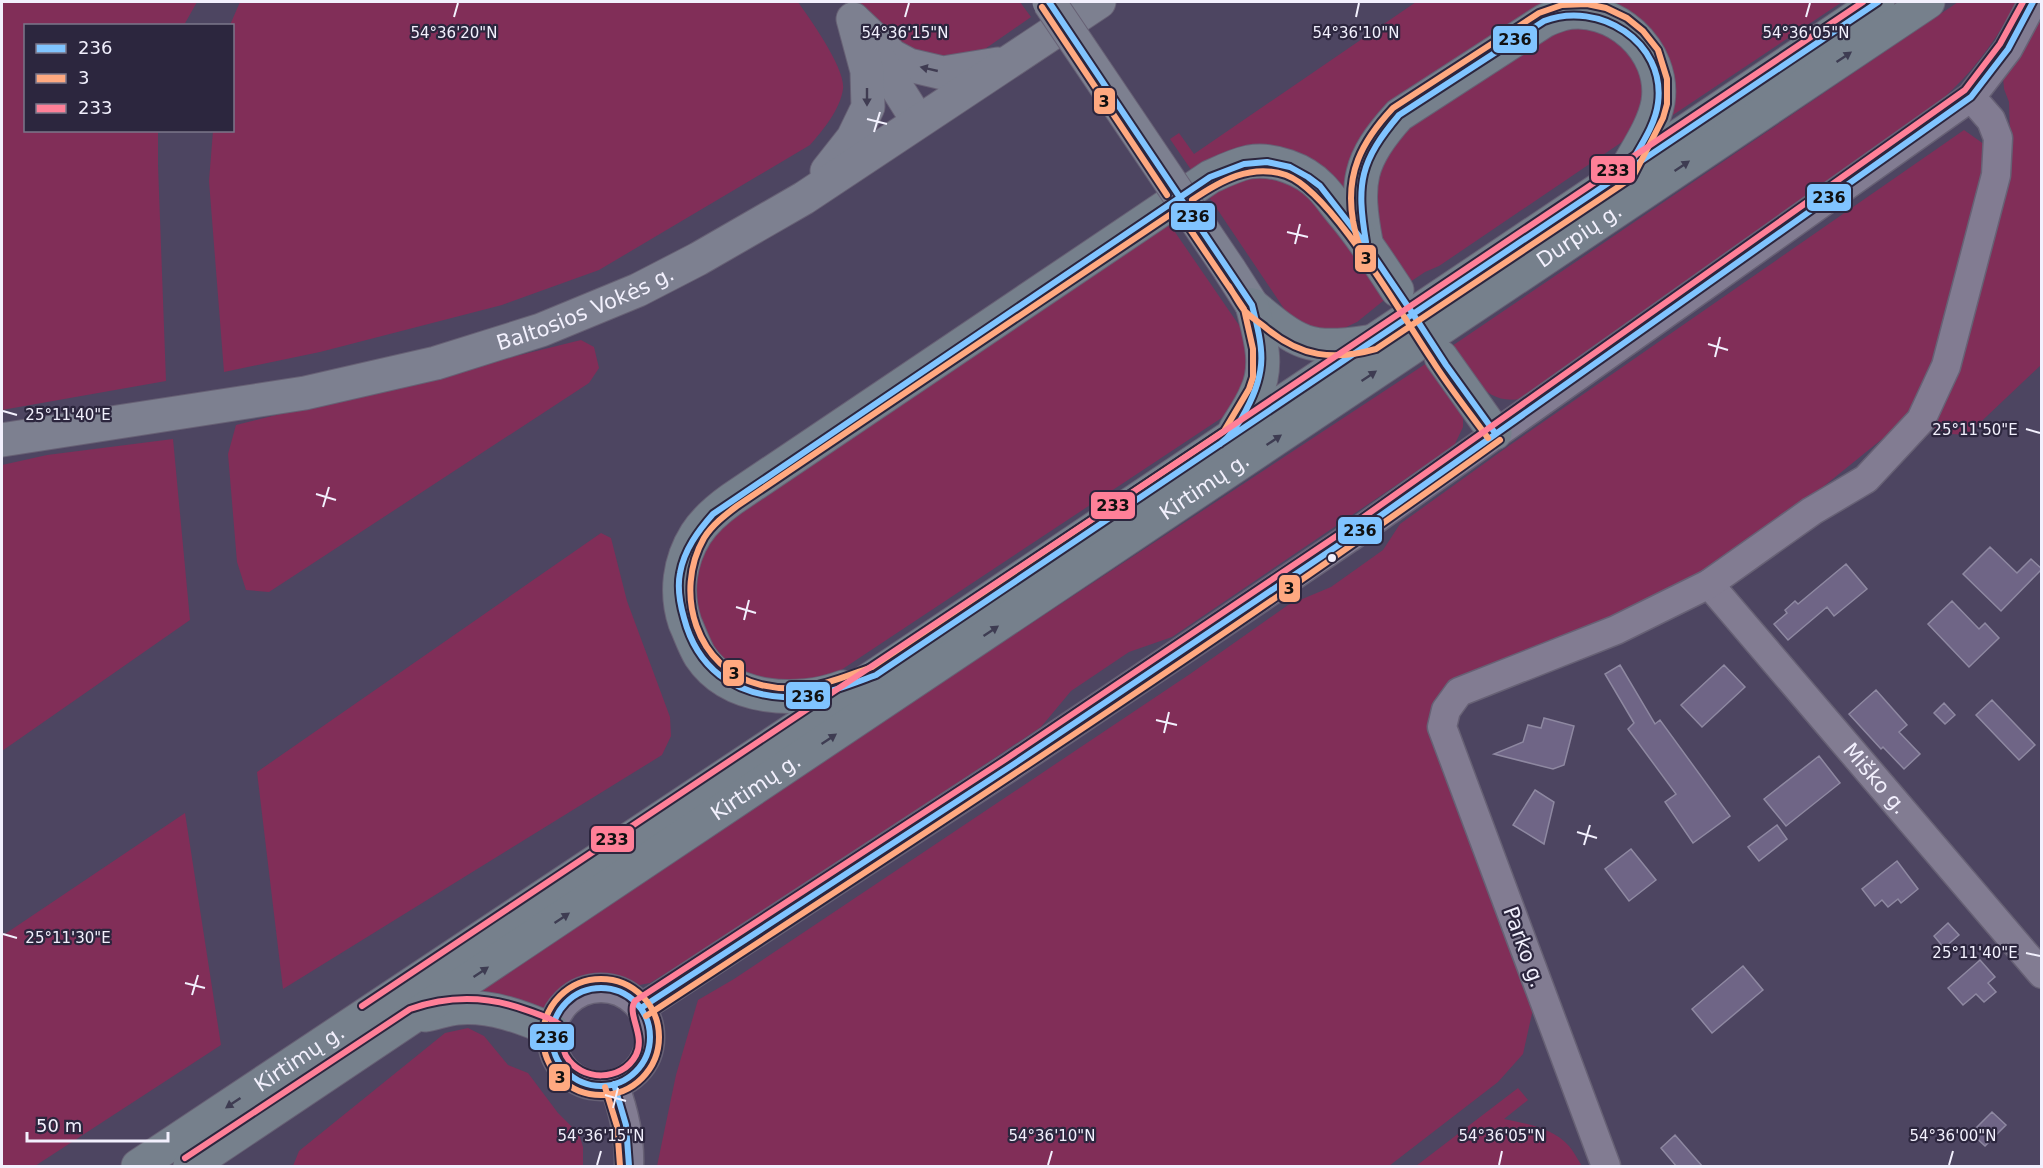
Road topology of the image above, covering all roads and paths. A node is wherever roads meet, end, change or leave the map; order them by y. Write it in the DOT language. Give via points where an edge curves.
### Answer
graph roads {
  1 [pos="1049,2"];
  2 [pos="1099,2"];
  3 [pos="1878,2"];
  4 [pos="1928,2"];
  5 [pos="2033,2"];
  6 [pos="847,10"];
  7 [pos="1007,63"];
  8 [pos="1971,97"];
  9 [pos="918,121"];
  10 [pos="1627,170"];
  11 [pos="804,198"];
  12 [pos="1366,242"];
  13 [pos="1398,290"];
  14 [pos="1252,305"];
  15 [pos="1372,341"];
  16 [pos="1441,357"];
  17 [pos="1321,409"];
  18 [pos="1495,433"];
  19 [pos="1231,437"];
  20 [pos="2,440"];
  21 [pos="1709,584"];
  22 [pos="876,675"];
  23 [pos="2042,974"];
  24 [pos="641,1008"];
  25 [pos="415,1017"];
  26 [pos="552,1030"];
  27 [pos="614,1084"];
  28 [pos="138,1167"];
  29 [pos="190,1167"];
  30 [pos="629,1167"];
  31 [pos="1606,1167"];
  1 -- 14 [label="main road, bridge"];
  2 -- 7 [label="main road, Baltosios Vokės g."];
  3 -- 10 [label="highway, Durpių g."];
  17 -- 4 [label="highway, Durpių g., one-way"];
  5 -- 8 [label="street" via="2008,49"];
  7 -- 6 [label="main road, one-way" via="943,73 909,65 892,56"];
  6 -- 9 [label="main road"];
  6 -- 11 [label="main road, one-way" via="867,71 868,107 853,138"];
  7 -- 9 [label="main road, Baltosios Vokės g."];
  8 -- 18 [label="street"];
  8 -- 21 [label="street" via="1992,120 1998,138 1996,175 1946,366 1921,420 1866,479 1812,511"];
  9 -- 11 [label="main road, Baltosios Vokės g."];
  10 -- 12 [label="highway" via="1658,103 1658,81 1650,54 1630,32 1602,16 1563,14 1544,21 1399,115 1383,132 1364,166 1360,183"];
  10 -- 15 [label="highway, Kirtimų g."];
  11 -- 20 [label="main road, Baltosios Vokės g." via="638,290 542,330 436,363 305,393"];
  12 -- 13 [label="highway"];
  12 -- 22 [label="highway" via="1319,185 1302,173 1268,162 1229,168 1210,177 712,514 696,533 687,553 679,594 691,637 713,670 752,692 796,697 824,694"];
  14 -- 15 [label="highway" via="1285,332 1309,343 1335,346"];
  14 -- 19 [label="highway" via="1262,348 1262,378"];
  15 -- 19 [label="highway, Kirtimų g."];
  16 -- 18 [label="highway"];
  25 -- 17 [label="highway, Kirtimų g., one-way"];
  18 -- 24 [label="street" via="1021,760"];
  19 -- 22 [label="highway, Kirtimų g."];
  21 -- 23 [label="street, Miško g."];
  21 -- 31 [label="street, Parko g." via="1616,630 1459,692 1446,710 1442,727"];
  22 -- 28 [label="highway, Kirtimų g., one-way"];
  24 -- 26 [label="street" via="627,995 610,988 591,988 574,995 561,1008"];
  24 -- 27 [label="street" via="649,1027 647,1054 627,1079"];
  25 -- 26 [label="highway" via="458,1008 477,1009 517,1015"];
  25 -- 29 [label="highway, Kirtimų g."];
  26 -- 27 [label="street" via="552,1044 562,1068 576,1080 596,1086"];
  27 -- 30 [label="street" via="624,1113"];
}
